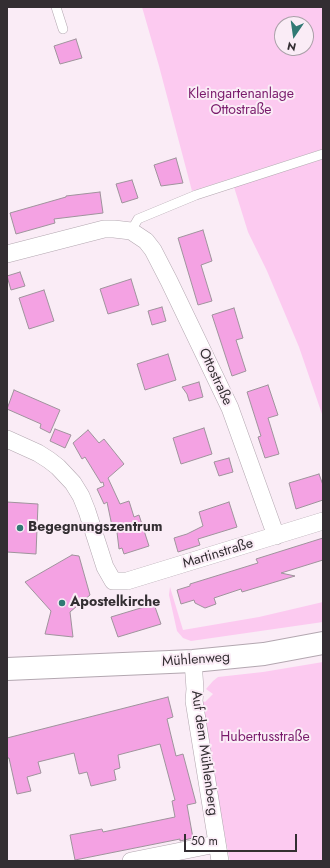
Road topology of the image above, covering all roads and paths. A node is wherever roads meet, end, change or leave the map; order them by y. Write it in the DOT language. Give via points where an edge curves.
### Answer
graph roads {
  1 [pos="56,7"];
  2 [pos="63,29"];
  3 [pos="323,154"];
  4 [pos="131,231"];
  5 [pos="7,254"];
  6 [pos="7,439"];
  7 [pos="323,521"];
  8 [pos="276,536"];
  9 [pos="323,644"];
  10 [pos="193,661"];
  11 [pos="68,666"];
  12 [pos="7,669"];
  13 [pos="7,685"];
  14 [pos="216,844"];
  15 [pos="131,861"];
  16 [pos="220,861"];
  1 -- 2 [label="lane"];
  3 -- 4 [label="lane" via="196,195 138,219"];
  4 -- 5 [label="street" via="99,230"];
  4 -- 8 [label="street, Ottostraße" via="146,241 153,250 230,408"];
  6 -- 8 [label="street, Martinstraße" via="49,460 73,483 81,496 105,567 113,581 127,581"];
  7 -- 8 [label="street, Martinstraße"];
  9 -- 10 [label="street, Mühlenweg" via="264,654"];
  10 -- 11 [label="street, Mühlenweg"];
  10 -- 14 [label="street, Auf dem Mühlenberg" via="196,689 194,701"];
  11 -- 12 [label="street, Mühlenweg"];
  11 -- 13 [label="street, Mühlenweg"];
  14 -- 15 [label="street"];
  14 -- 16 [label="street, Auf dem Mühlenberg"];
}
